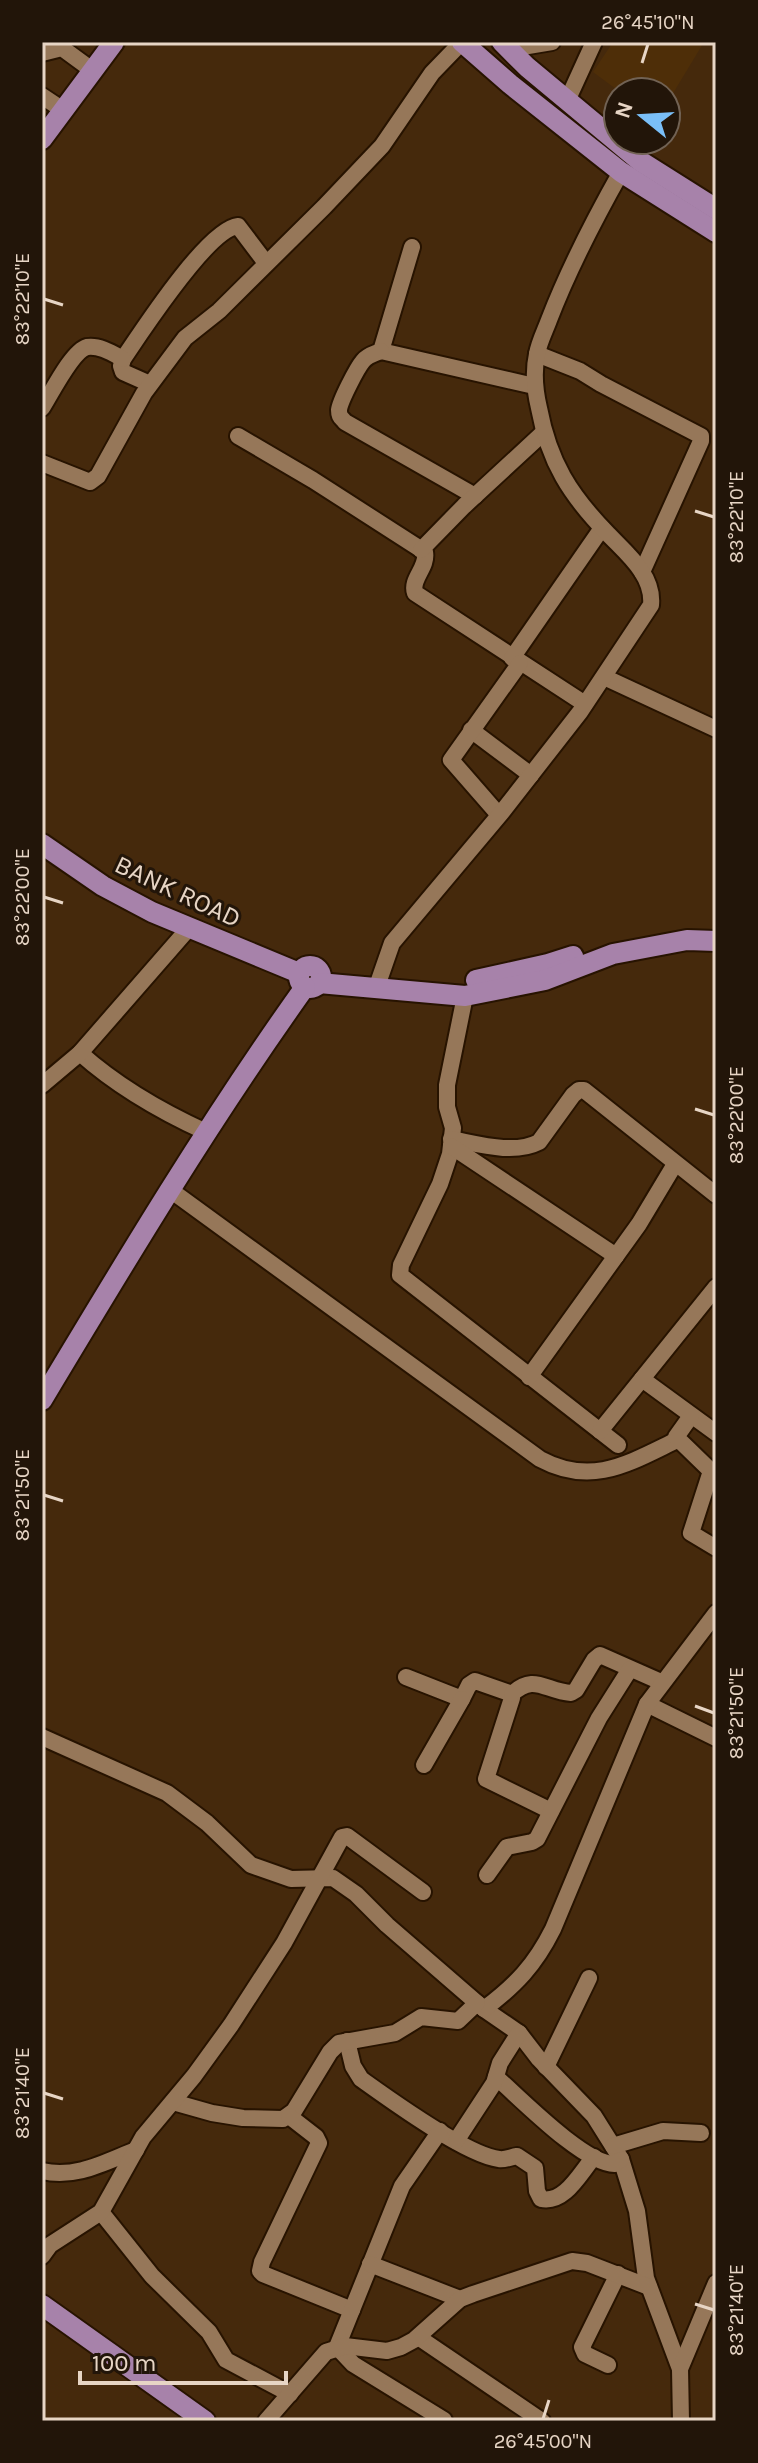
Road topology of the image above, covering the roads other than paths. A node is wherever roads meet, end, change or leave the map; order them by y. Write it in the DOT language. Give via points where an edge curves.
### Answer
graph roads {
  1 [pos="114,42"];
  2 [pos="462,42"];
  3 [pos="552,42"];
  4 [pos="594,42"];
  5 [pos="506,46"];
  6 [pos="42,53"];
  7 [pos="92,70"];
  8 [pos="42,96"];
  9 [pos="567,101"];
  10 [pos="63,110"];
  11 [pos="42,139"];
  12 [pos="621,172"];
  13 [pos="716,209"];
  14 [pos="716,232"];
  15 [pos="412,247"];
  16 [pos="266,263"];
  17 [pos="381,351"];
  18 [pos="537,354"];
  19 [pos="123,359"];
  20 [pos="150,384"];
  21 [pos="534,386"];
  22 [pos="42,408"];
  23 [pos="543,433"];
  24 [pos="238,436"];
  25 [pos="42,463"];
  26 [pos="475,496"];
  27 [pos="602,528"];
  28 [pos="421,550"];
  29 [pos="642,572"];
  30 [pos="516,660"];
  31 [pos="604,677"];
  32 [pos="585,704"];
  33 [pos="714,723"];
  34 [pos="471,730"];
  35 [pos="531,775"];
  36 [pos="499,815"];
  37 [pos="42,844"];
  38 [pos="189,928"];
  39 [pos="716,928"];
  40 [pos="716,941"];
  41 [pos="311,979"];
  42 [pos="377,983"];
  43 [pos="465,996"];
  44 [pos="80,1053"];
  45 [pos="42,1085"];
  46 [pos="206,1132"];
  47 [pos="451,1142"];
  48 [pos="675,1164"];
  49 [pos="169,1189"];
  50 [pos="716,1195"];
  51 [pos="616,1256"];
  52 [pos="716,1287"];
  53 [pos="529,1377"];
  54 [pos="642,1379"];
  55 [pos="42,1400"];
  56 [pos="691,1416"];
  57 [pos="600,1431"];
  58 [pos="716,1433"];
  59 [pos="677,1440"];
  60 [pos="618,1445"];
  61 [pos="710,1493"];
  62 [pos="716,1548"];
  63 [pos="716,1613"];
  64 [pos="630,1669"];
  65 [pos="406,1677"];
  66 [pos="661,1682"];
  67 [pos="512,1694"];
  68 [pos="462,1699"];
  69 [pos="647,1704"];
  70 [pos="42,1737"];
  71 [pos="716,1738"];
  72 [pos="424,1765"];
  73 [pos="551,1811"];
  74 [pos="487,1875"];
  75 [pos="320,1878"];
  76 [pos="423,1892"];
  77 [pos="589,1978"];
  78 [pos="481,2006"];
  79 [pos="519,2033"];
  80 [pos="347,2041"];
  81 [pos="546,2067"];
  82 [pos="496,2077"];
  83 [pos="173,2102"];
  84 [pos="289,2116"];
  85 [pos="440,2131"];
  86 [pos="701,2133"];
  87 [pos="456,2141"];
  88 [pos="136,2150"];
  89 [pos="617,2152"];
  90 [pos="594,2157"];
  91 [pos="42,2171"];
  92 [pos="101,2212"];
  93 [pos="42,2256"];
  94 [pos="370,2264"];
  95 [pos="618,2274"];
  96 [pos="716,2283"];
  97 [pos="649,2287"];
  98 [pos="460,2299"];
  99 [pos="712,2304"];
  100 [pos="42,2305"];
  101 [pos="352,2310"];
  102 [pos="418,2337"];
  103 [pos="337,2347"];
  104 [pos="608,2365"];
  105 [pos="680,2369"];
  106 [pos="290,2394"];
  107 [pos="444,2420"];
  108 [pos="205,2421"];
  109 [pos="266,2421"];
  110 [pos="542,2421"];
  111 [pos="681,2421"];
  1 -- 7 [label="main road"];
  2 -- 12 [label="main road"];
  2 -- 16 [label="street" via="432,73 382,146"];
  3 -- 5 [label="street"];
  4 -- 9 [label="street"];
  5 -- 9 [label="main road"];
  6 -- 7 [label="street" via="62,48"];
  7 -- 10 [label="main road"];
  8 -- 10 [label="street"];
  9 -- 13 [label="main road" via="640,161"];
  10 -- 11 [label="main road"];
  12 -- 14 [label="main road"];
  12 -- 18 [label="street" via="571,266"];
  15 -- 17 [label="street"];
  16 -- 19 [label="street" via="238,226 232,226 186,270"];
  16 -- 20 [label="street" via="185,338"];
  17 -- 21 [label="street"];
  17 -- 26 [label="street" via="361,364 340,417"];
  18 -- 21 [label="street"];
  18 -- 29 [label="street" via="701,436"];
  19 -- 20 [label="street" via="123,372"];
  19 -- 22 [label="street" via="102,348 85,347"];
  20 -- 25 [label="street" via="90,482"];
  21 -- 23 [label="street"];
  23 -- 26 [label="street"];
  23 -- 27 [label="street" via="560,475"];
  24 -- 28 [label="street"];
  26 -- 28 [label="street"];
  27 -- 29 [label="street"];
  27 -- 30 [label="street"];
  28 -- 30 [label="street" via="426,560 415,593"];
  29 -- 31 [label="street" via="651,605"];
  30 -- 32 [label="street"];
  30 -- 34 [label="street"];
  31 -- 32 [label="street"];
  31 -- 33 [label="street"];
  32 -- 35 [label="street"];
  34 -- 35 [label="street"];
  34 -- 36 [label="street" via="452,764"];
  35 -- 36 [label="street"];
  36 -- 42 [label="street" via="392,943"];
  37 -- 38 [label="main road, BANK ROAD" via="103,886"];
  38 -- 41 [label="main road, BANK ROAD"];
  38 -- 44 [label="street"];
  39 -- 42 [label="main road" via="614,942 466,983"];
  40 -- 43 [label="main road" via="687,940 613,954 545,980"];
  41 -- 42 [label="main road, BANK ROAD"];
  41 -- 46 [label="main road"];
  42 -- 43 [label="main road"];
  43 -- 47 [label="street" via="447,1085"];
  44 -- 45 [label="street"];
  44 -- 46 [label="street" via="106,1077"];
  46 -- 49 [label="main road"];
  47 -- 48 [label="street" via="530,1146 539,1142 573,1095 584,1090"];
  47 -- 51 [label="street"];
  47 -- 53 [label="street" via="440,1184 400,1275"];
  48 -- 50 [label="street"];
  48 -- 51 [label="street"];
  49 -- 55 [label="main road"];
  49 -- 59 [label="street" via="554,1467 603,1471"];
  51 -- 53 [label="street"];
  52 -- 54 [label="street"];
  53 -- 57 [label="street"];
  54 -- 56 [label="street"];
  54 -- 57 [label="street"];
  56 -- 58 [label="street"];
  56 -- 59 [label="street"];
  57 -- 60 [label="street"];
  59 -- 61 [label="street" via="710,1468"];
  61 -- 62 [label="street" via="691,1533"];
  63 -- 66 [label="street"];
  64 -- 66 [label="street"];
  64 -- 67 [label="street" via="600,1655 571,1693 532,1683"];
  64 -- 73 [label="street"];
  65 -- 68 [label="street"];
  66 -- 69 [label="street"];
  67 -- 68 [label="street" via="475,1681"];
  67 -- 73 [label="street" via="486,1779"];
  68 -- 72 [label="street"];
  69 -- 71 [label="street"];
  69 -- 78 [label="street" via="540,1956 508,1991"];
  70 -- 75 [label="street" via="167,1793 251,1865 291,1879"];
  73 -- 74 [label="street" via="537,1839 507,1847"];
  75 -- 76 [label="street" via="347,1836"];
  75 -- 78 [label="street" via="333,1878 356,1894"];
  75 -- 83 [label="street" via="231,2025"];
  77 -- 81 [label="street"];
  78 -- 79 [label="street"];
  78 -- 80 [label="street" via="458,2021 421,2017 395,2033"];
  79 -- 81 [label="street"];
  79 -- 82 [label="street"];
  80 -- 84 [label="street" via="334,2046"];
  80 -- 85 [label="street" via="361,2079"];
  81 -- 89 [label="street" via="594,2116"];
  82 -- 87 [label="street"];
  82 -- 90 [label="street" via="574,2146"];
  83 -- 84 [label="street" via="243,2118"];
  83 -- 88 [label="street"];
  84 -- 101 [label="street" via="319,2143 260,2271"];
  85 -- 87 [label="street"];
  85 -- 94 [label="street" via="402,2186"];
  86 -- 89 [label="street" via="663,2131"];
  87 -- 90 [label="street" via="480,2154 500,2160 517,2156 531,2164 539,2195 546,2200 561,2196"];
  88 -- 91 [label="street" via="76,2173"];
  88 -- 92 [label="street"];
  89 -- 90 [label="street" via="611,2165"];
  89 -- 97 [label="street" via="637,2211"];
  92 -- 93 [label="street" via="50,2245"];
  92 -- 106 [label="street" via="152,2276 209,2332 221,2355"];
  94 -- 98 [label="street"];
  94 -- 101 [label="street"];
  95 -- 97 [label="street"];
  95 -- 98 [label="street" via="572,2261"];
  95 -- 104 [label="street" via="582,2347 585,2354"];
  96 -- 99 [label="street"];
  97 -- 105 [label="street"];
  98 -- 102 [label="street"];
  99 -- 105 [label="street"];
  100 -- 108 [label="main road"];
  101 -- 103 [label="street"];
  102 -- 103 [label="street" via="387,2351"];
  102 -- 110 [label="street"];
  103 -- 106 [label="street" via="326,2352"];
  103 -- 107 [label="street" via="353,2364"];
  105 -- 111 [label="street"];
  106 -- 109 [label="street"];
}
